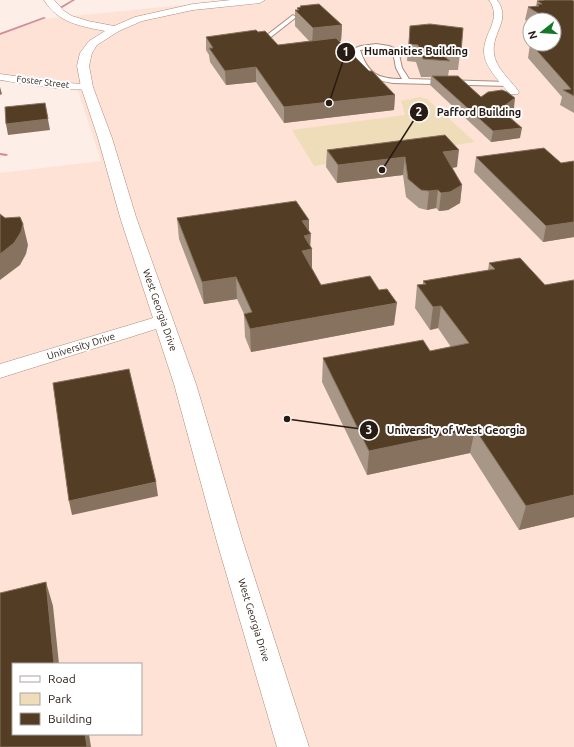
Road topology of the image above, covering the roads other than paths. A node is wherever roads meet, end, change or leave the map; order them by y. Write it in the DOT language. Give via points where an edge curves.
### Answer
graph roads {
  1 [pos="49,0"];
  2 [pos="260,0"];
  3 [pos="493,0"];
  4 [pos="293,17"];
  5 [pos="115,29"];
  6 [pos="270,36"];
  7 [pos="0,77"];
  8 [pos="407,81"];
  9 [pos="87,87"];
  10 [pos="511,88"];
  11 [pos="163,321"];
  12 [pos="0,371"];
  13 [pos="293,747"];
  1 -- 5 [label="street" via="54,9 71,18"];
  2 -- 5 [label="street, West Georgia Drive" via="173,10 139,19"];
  3 -- 10 [label="street" via="497,4 498,24 489,53"];
  4 -- 6 [label="street"];
  5 -- 9 [label="street, West Georgia Drive" via="93,44 86,53 83,66"];
  7 -- 9 [label="street, Foster Street"];
  8 -- 8 [label="street" via="375,78 368,72 356,49 379,46 396,51 398,68"];
  8 -- 10 [label="street"];
  9 -- 11 [label="street, West Georgia Drive"];
  11 -- 12 [label="street, University Drive"];
  11 -- 13 [label="street, West Georgia Drive" via="185,384"];
}
